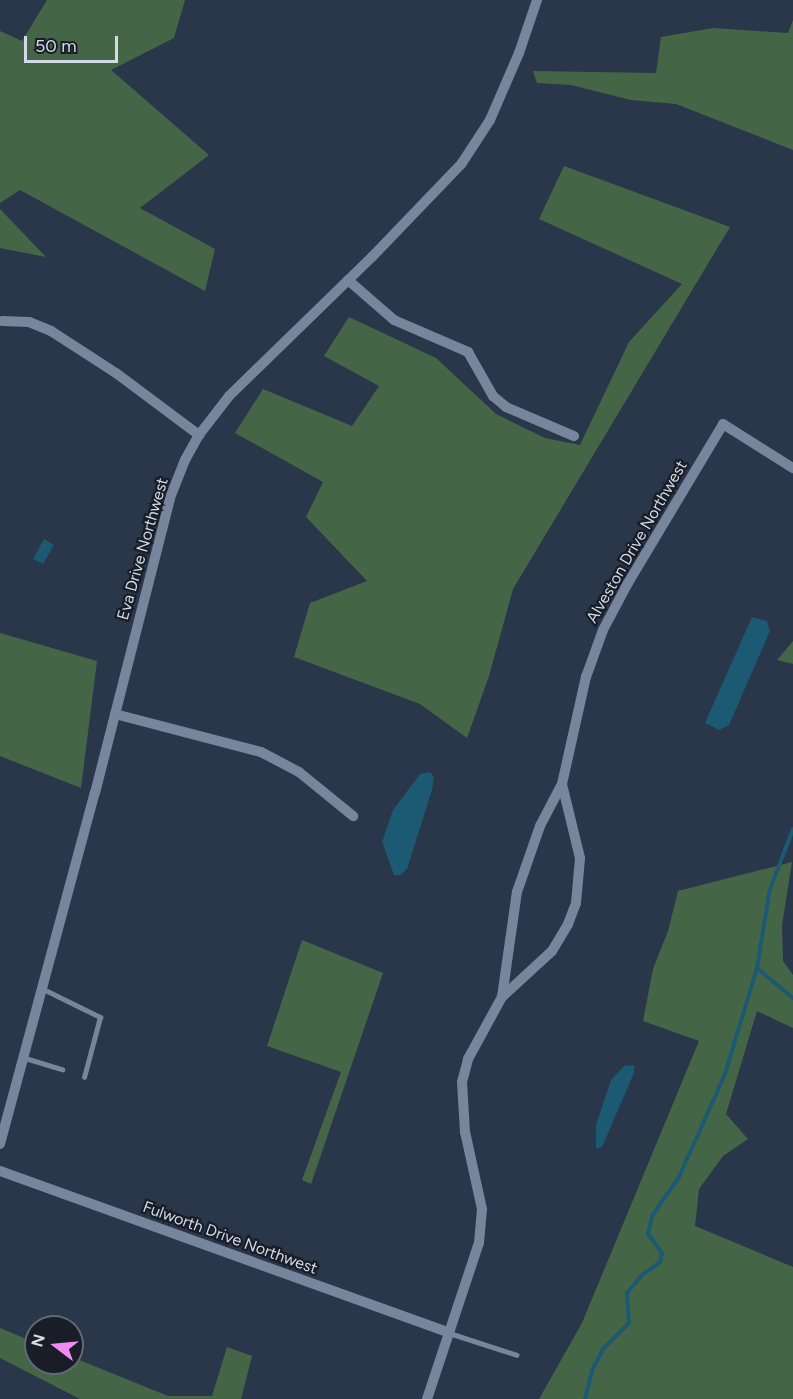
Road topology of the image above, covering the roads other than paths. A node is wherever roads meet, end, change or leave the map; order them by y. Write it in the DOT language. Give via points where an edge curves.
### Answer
graph roads {
  1 [pos="537,0"];
  2 [pos="348,280"];
  3 [pos="2,321"];
  4 [pos="199,435"];
  5 [pos="574,436"];
  6 [pos="793,468"];
  7 [pos="115,714"];
  8 [pos="562,784"];
  9 [pos="353,816"];
  10 [pos="43,989"];
  11 [pos="502,998"];
  12 [pos="25,1058"];
  13 [pos="62,1069"];
  14 [pos="84,1077"];
  15 [pos="0,1144"];
  16 [pos="0,1171"];
  17 [pos="449,1333"];
  18 [pos="517,1355"];
  19 [pos="427,1399"];
  1 -- 2 [label="street, Eva Drive Northwest" via="490,120 462,163"];
  2 -- 4 [label="street, Eva Drive Northwest" via="229,396"];
  2 -- 5 [label="street" via="394,320 468,352 493,396 506,407"];
  3 -- 4 [label="street" via="29,322 51,331 116,373"];
  4 -- 7 [label="street, Eva Drive Northwest" via="172,491"];
  6 -- 8 [label="street, Alveston Drive Northwest" via="723,424 603,630 586,677"];
  7 -- 9 [label="street" via="261,752 299,772"];
  7 -- 10 [label="street, Eva Drive Northwest"];
  8 -- 11 [label="street, Alveston Drive Northwest" via="540,826 518,892"];
  8 -- 11 [label="street, Alveston Drive Northwest" via="580,858 576,903 552,951"];
  10 -- 12 [label="street, Eva Drive Northwest"];
  10 -- 14 [label="lane" via="100,1017"];
  11 -- 17 [label="street, Alveston Drive Northwest" via="468,1059 462,1082 465,1132 482,1209 479,1243"];
  12 -- 13 [label="lane"];
  12 -- 15 [label="street, Eva Drive Northwest"];
  16 -- 17 [label="street, Fulworth Drive Northwest"];
  17 -- 18 [label="lane"];
  17 -- 19 [label="street, Alveston Drive Northwest"];
}
